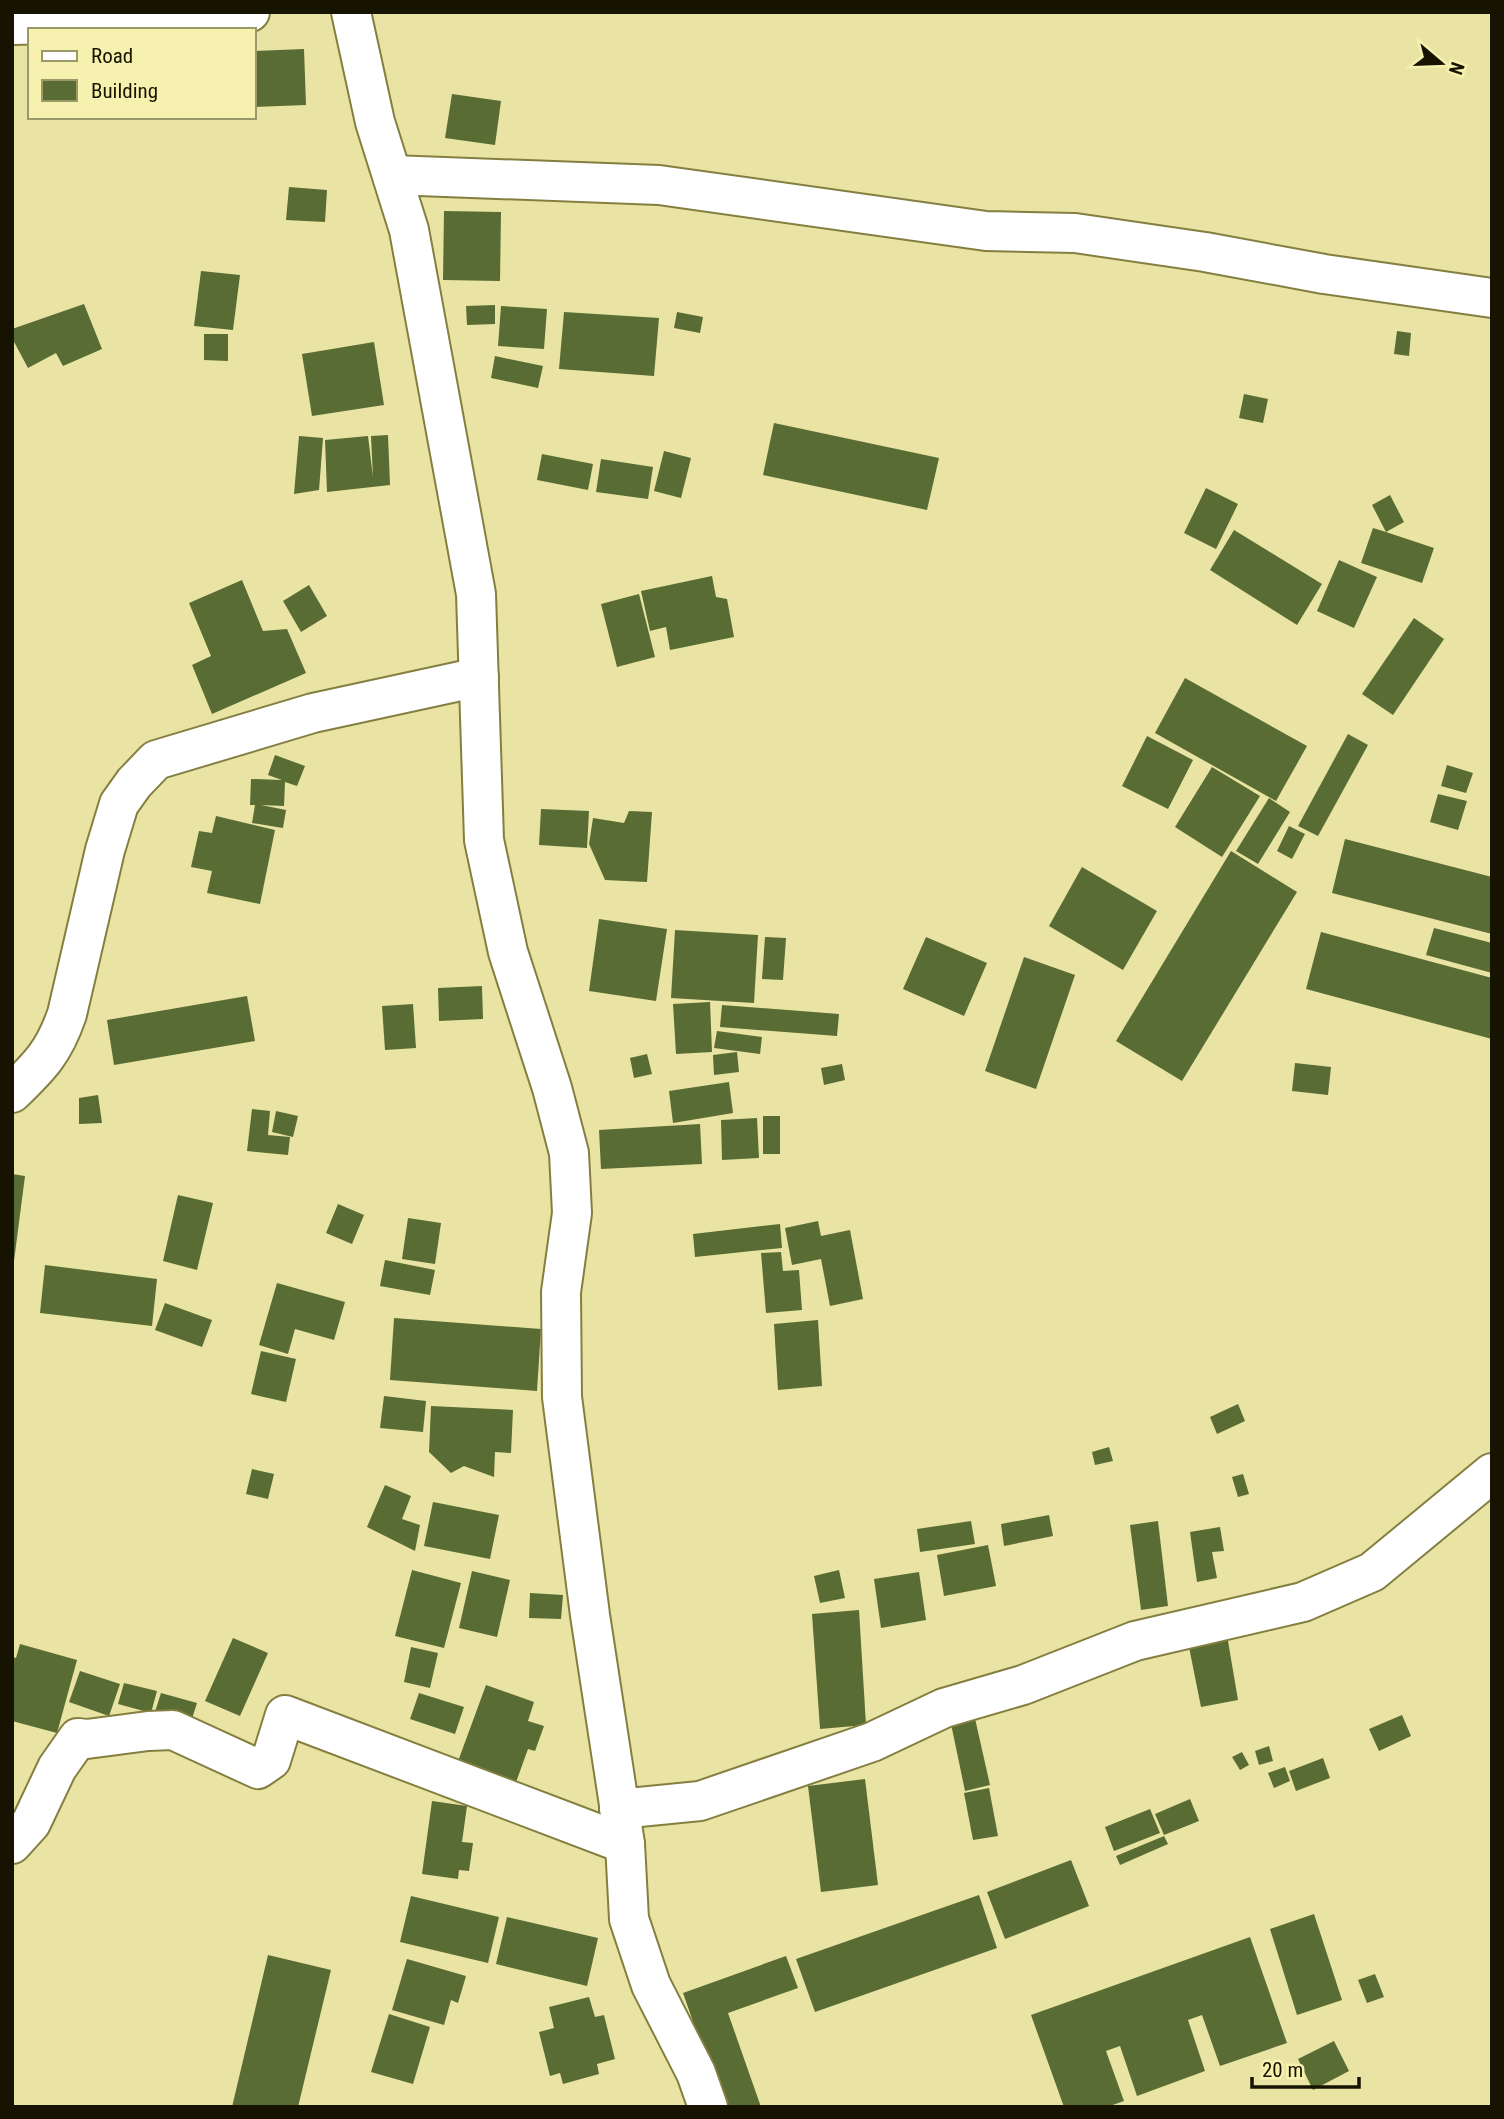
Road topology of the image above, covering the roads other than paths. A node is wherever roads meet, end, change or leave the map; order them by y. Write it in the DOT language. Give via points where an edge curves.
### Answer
graph roads {
  1 [pos="250,12"];
  2 [pos="351,12"];
  3 [pos="12,25"];
  4 [pos="392,176"];
  5 [pos="1492,298"];
  6 [pos="479,677"];
  7 [pos="12,1093"];
  8 [pos="1492,1473"];
  9 [pos="622,1827"];
  10 [pos="12,1844"];
  11 [pos="708,2107"];
  1 -- 3 [label="street"];
  2 -- 4 [label="street"];
  4 -- 5 [label="street" via="659,185 986,231 1075,233"];
  4 -- 6 [label="street" via="409,230 473,580"];
  6 -- 7 [label="street" via="313,713 156,760 134,783 115,815 59,1038 44,1062"];
  6 -- 9 [label="street" via="485,840 508,951 569,1153 572,1213 561,1292 562,1396"];
  8 -- 9 [label="street" via="1372,1572 1303,1602 1135,1641 1023,1685 944,1708 872,1742"];
  9 -- 10 [label="street" via="285,1715 271,1760 258,1769 173,1730 78,1738 57,1768 31,1823"];
  9 -- 11 [label="street" via="629,1919 638,1950"];
}
